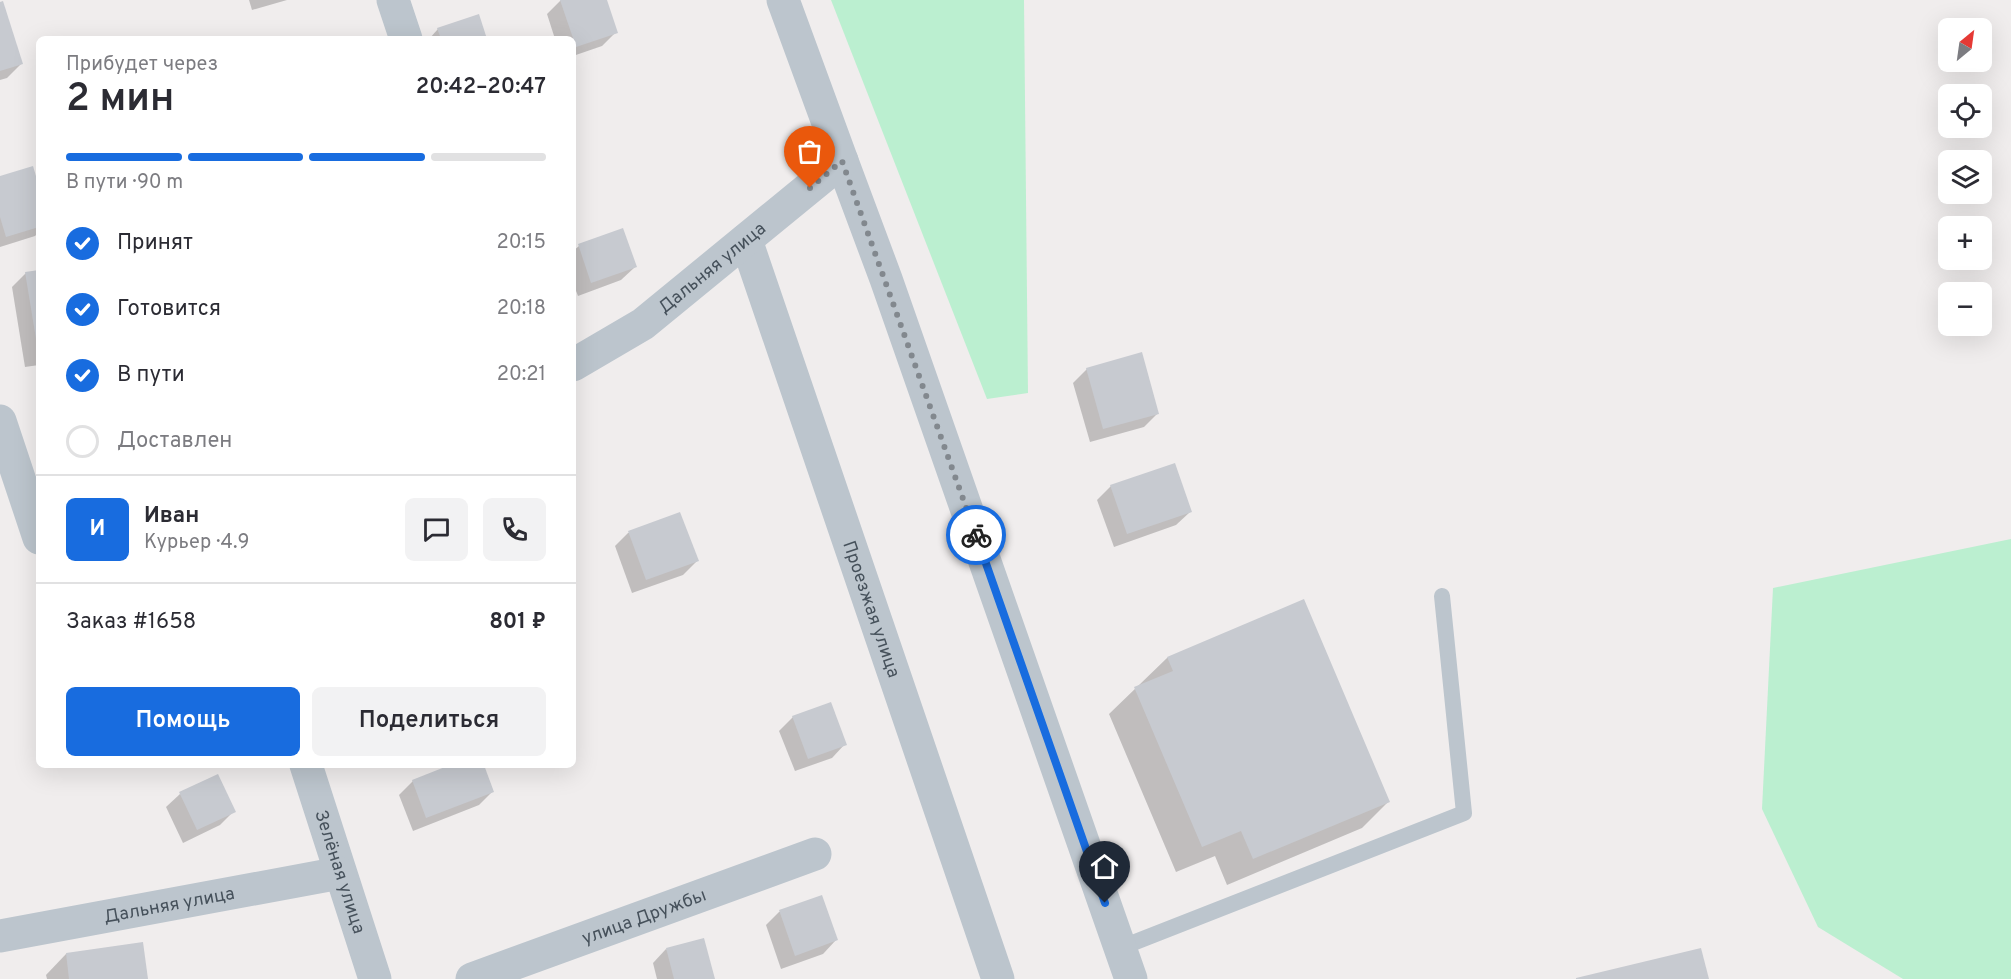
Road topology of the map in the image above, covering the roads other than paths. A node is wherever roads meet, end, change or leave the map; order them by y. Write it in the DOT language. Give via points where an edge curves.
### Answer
graph roads {
  1 [pos="393,0"];
  2 [pos="783,0"];
  3 [pos="405,36"];
  4 [pos="842,161"];
  5 [pos="746,240"];
  6 [pos="576,363"];
  7 [pos="0,421"];
  8 [pos="36,529"];
  9 [pos="1442,596"];
  10 [pos="307,768"];
  11 [pos="815,854"];
  12 [pos="340,873"];
  13 [pos="0,936"];
  14 [pos="1120,948"];
  15 [pos="375,979"];
  16 [pos="472,979"];
  17 [pos="998,979"];
  18 [pos="1131,979"];
  1 -- 3 [label="street"];
  2 -- 4 [label="street"];
  4 -- 5 [label="street, Дальняя улица"];
  4 -- 14 [label="street"];
  5 -- 6 [label="street, Дальняя улица" via="643,324"];
  5 -- 17 [label="street, Проезжая улица"];
  7 -- 8 [label="street"];
  9 -- 14 [label="lane" via="1464,813"];
  10 -- 12 [label="street, Зелёная улица"];
  11 -- 16 [label="street, улица Дружбы"];
  12 -- 13 [label="street, Дальняя улица"];
  12 -- 15 [label="street, Зелёная улица"];
  14 -- 18 [label="street"];
}
